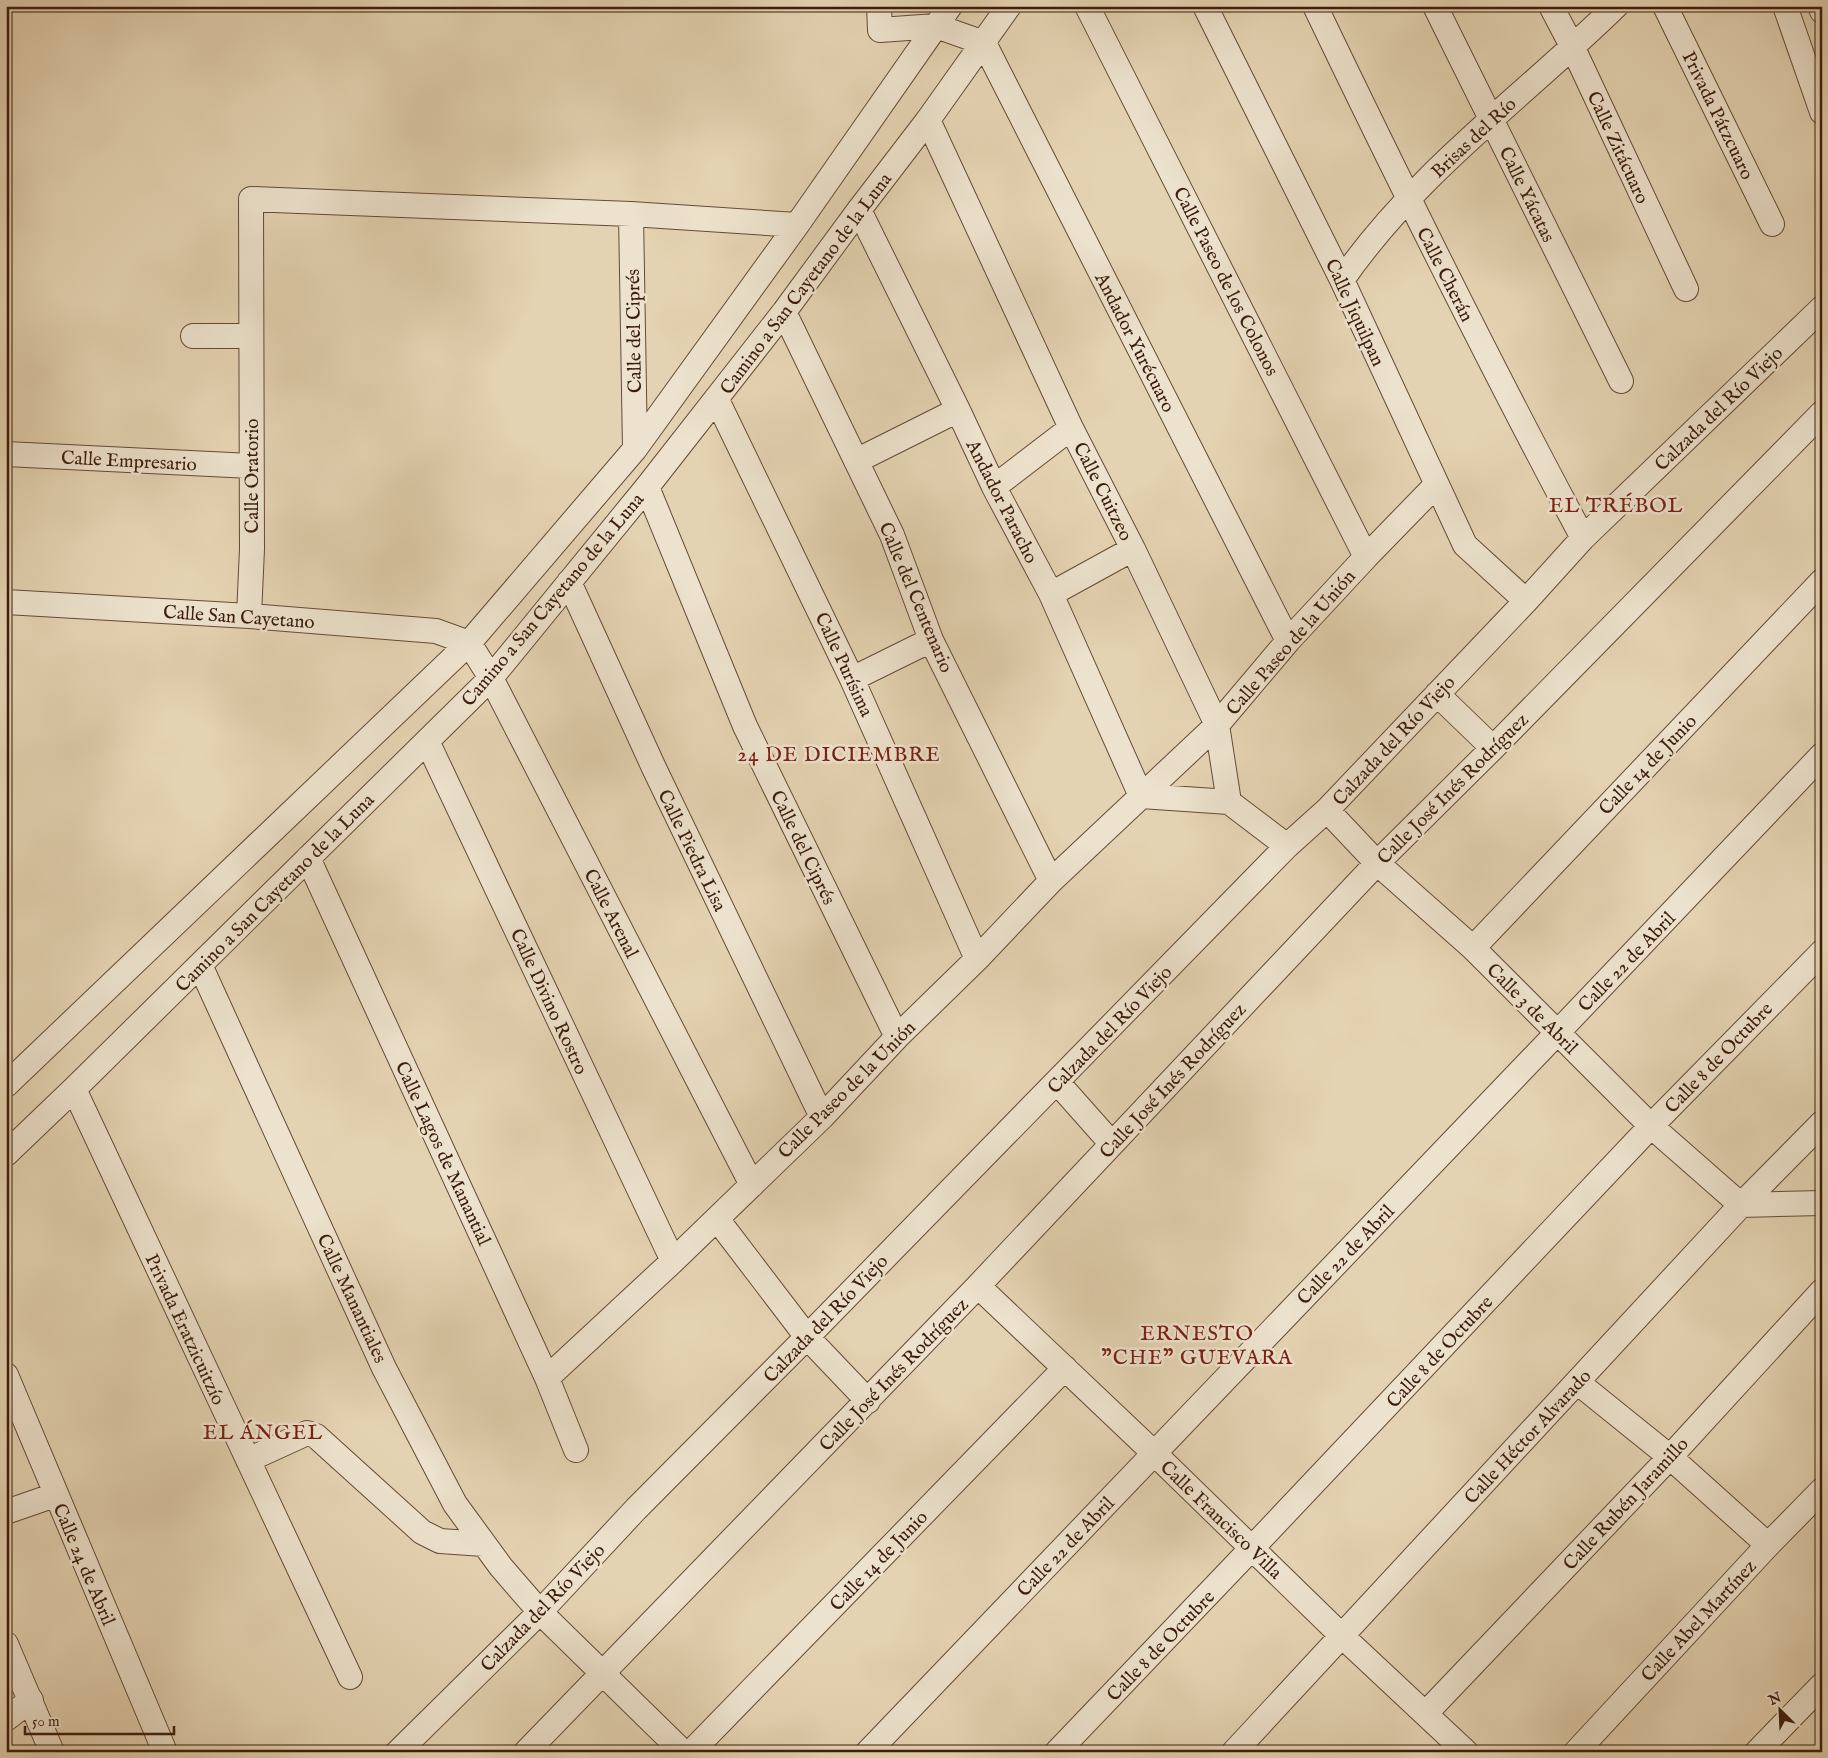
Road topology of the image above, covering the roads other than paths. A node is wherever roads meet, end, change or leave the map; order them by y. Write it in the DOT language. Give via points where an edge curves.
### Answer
graph roads {
  1 [pos="879,6"];
  2 [pos="950,6"];
  3 [pos="1010,6"];
  4 [pos="1088,6"];
  5 [pos="1205,6"];
  6 [pos="1315,6"];
  7 [pos="1435,6"];
  8 [pos="1550,6"];
  9 [pos="1616,6"];
  10 [pos="1666,6"];
  11 [pos="1785,6"];
  12 [pos="1820,6"];
  13 [pos="1822,11"];
  14 [pos="936,26"];
  15 [pos="984,43"];
  16 [pos="1572,48"];
  17 [pos="1822,112"];
  18 [pos="1491,118"];
  19 [pos="928,120"];
  20 [pos="1408,199"];
  21 [pos="860,210"];
  22 [pos="631,214"];
  23 [pos="1772,224"];
  24 [pos="797,225"];
  25 [pos="1342,280"];
  26 [pos="1686,290"];
  27 [pos="1822,308"];
  28 [pos="784,312"];
  29 [pos="193,336"];
  30 [pos="251,336"];
  31 [pos="1621,381"];
  32 [pos="716,400"];
  33 [pos="958,410"];
  34 [pos="1822,413"];
  35 [pos="1072,428"];
  36 [pos="635,449"];
  37 [pos="6,454"];
  38 [pos="856,461"];
  39 [pos="251,466"];
  40 [pos="1436,485"];
  41 [pos="648,487"];
  42 [pos="994,487"];
  43 [pos="1583,538"];
  44 [pos="1133,549"];
  45 [pos="1366,556"];
  46 [pos="1822,580"];
  47 [pos="569,582"];
  48 [pos="1051,594"];
  49 [pos="1526,601"];
  50 [pos="6,602"];
  51 [pos="249,616"];
  52 [pos="931,640"];
  53 [pos="1288,641"];
  54 [pos="469,643"];
  55 [pos="490,678"];
  56 [pos="852,679"];
  57 [pos="1437,694"];
  58 [pos="1217,725"];
  59 [pos="427,741"];
  60 [pos="1493,748"];
  61 [pos="1822,755"];
  62 [pos="1141,796"];
  63 [pos="1229,802"];
  64 [pos="1327,810"];
  65 [pos="1287,846"];
  66 [pos="308,858"];
  67 [pos="1377,863"];
  68 [pos="1052,881"];
  69 [pos="1473,948"];
  70 [pos="1822,952"];
  71 [pos="977,959"];
  72 [pos="200,964"];
  73 [pos="1558,1032"];
  74 [pos="897,1037"];
  75 [pos="1057,1082"];
  76 [pos="6,1085"];
  77 [pos="74,1089"];
  78 [pos="822,1117"];
  79 [pos="1822,1123"];
  80 [pos="1651,1126"];
  81 [pos="1112,1144"];
  82 [pos="6,1154"];
  83 [pos="752,1184"];
  84 [pos="1822,1203"];
  85 [pos="1741,1204"];
  86 [pos="717,1219"];
  87 [pos="674,1261"];
  88 [pos="978,1286"];
  89 [pos="1822,1292"];
  90 [pos="808,1337"];
  91 [pos="1065,1368"];
  92 [pos="6,1375"];
  93 [pos="546,1378"];
  94 [pos="1577,1382"];
  95 [pos="868,1401"];
  96 [pos="576,1450"];
  97 [pos="1154,1453"];
  98 [pos="1670,1457"];
  99 [pos="248,1460"];
  100 [pos="1822,1490"];
  101 [pos="55,1495"];
  102 [pos="6,1512"];
  103 [pos="484,1544"];
  104 [pos="1768,1545"];
  105 [pos="1253,1548"];
  106 [pos="540,1612"];
  107 [pos="1342,1636"];
  108 [pos="6,1644"];
  109 [pos="602,1674"];
  110 [pos="350,1677"];
  111 [pos="1822,1685"];
  112 [pos="31,1700"];
  113 [pos="1426,1713"];
  114 [pos="6,1719"];
  115 [pos="52,1752"];
  116 [pos="165,1752"];
  117 [pos="398,1752"];
  118 [pos="526,1752"];
  119 [pos="684,1752"];
  120 [pos="692,1752"];
  121 [pos="868,1752"];
  122 [pos="1057,1752"];
  123 [pos="1234,1752"];
  124 [pos="1466,1752"];
  125 [pos="1576,1752"];
  126 [pos="1757,1752"];
  1 -- 14 [label="street" via="880,30"];
  2 -- 14 [label="street, Camino a San Cayetano de la Luna"];
  3 -- 15 [label="street, Camino a San Cayetano de la Luna"];
  4 -- 45 [label="street, Calle Paseo de los Colonos"];
  5 -- 25 [label="street, Calle Jiquilpan"];
  6 -- 20 [label="street, Calle Cherán"];
  7 -- 18 [label="street, Calle Yácatas"];
  8 -- 16 [label="street, Calle Zitácuaro"];
  9 -- 16 [label="street, Brisas del Río"];
  10 -- 23 [label="street, Privada Pátzcuaro"];
  11 -- 17 [label="street"];
  12 -- 13 [label="street"];
  14 -- 15 [label="street"];
  14 -- 24 [label="street, Camino a San Cayetano de la Luna"];
  15 -- 19 [label="street, Camino a San Cayetano de la Luna"];
  15 -- 53 [label="street, Andador Yurécuaro"];
  16 -- 18 [label="street, Brisas del Río"];
  16 -- 26 [label="street, Calle Zitácuaro"];
  18 -- 20 [label="street, Brisas del Río"];
  18 -- 31 [label="street, Calle Yácatas"];
  19 -- 21 [label="street, Camino a San Cayetano de la Luna"];
  19 -- 35 [label="street, Calle Cuitzeo"];
  20 -- 25 [label="street, Brisas del Río"];
  20 -- 43 [label="street, Calle Cherán" via="1518,418"];
  21 -- 28 [label="street, Camino a San Cayetano de la Luna"];
  21 -- 33 [label="street, Andador Paracho"];
  22 -- 24 [label="street"];
  22 -- 30 [label="street, Calle Oratorio" via="251,199"];
  22 -- 36 [label="street, Calle del Ciprés"];
  24 -- 36 [label="street, Camino a San Cayetano de la Luna"];
  25 -- 40 [label="street, Calle Jiquilpan"];
  27 -- 43 [label="street, Calzada del Río Viejo"];
  28 -- 32 [label="street, Camino a San Cayetano de la Luna"];
  28 -- 38 [label="street, Calle del Centenario"];
  29 -- 30 [label="street"];
  30 -- 39 [label="street, Calle Oratorio"];
  32 -- 41 [label="street, Camino a San Cayetano de la Luna"];
  32 -- 56 [label="street, Calle Purísima"];
  33 -- 38 [label="street"];
  33 -- 42 [label="street, Andador Paracho"];
  34 -- 60 [label="street, Calle José Inés Rodríguez"];
  35 -- 42 [label="street"];
  35 -- 44 [label="street, Calle Cuitzeo"];
  36 -- 54 [label="street, Camino a San Cayetano de la Luna"];
  37 -- 39 [label="street, Calle Empresario"];
  38 -- 52 [label="street, Calle del Centenario" via="892,535"];
  39 -- 51 [label="street, Calle Oratorio"];
  40 -- 45 [label="street, Calle Paseo de la Unión"];
  40 -- 49 [label="street, Calle Jiquilpan" via="1465,545"];
  41 -- 47 [label="street, Camino a San Cayetano de la Luna"];
  41 -- 74 [label="street, Calle del Ciprés" via="745,726"];
  42 -- 48 [label="street, Andador Paracho"];
  43 -- 49 [label="street, Calzada del Río Viejo"];
  44 -- 48 [label="street"];
  44 -- 58 [label="street, Calle Cuitzeo"];
  45 -- 53 [label="street, Calle Paseo de la Unión"];
  46 -- 69 [label="street, Calle 14 de Junio"];
  47 -- 55 [label="street, Camino a San Cayetano de la Luna"];
  47 -- 78 [label="street, Calle Piedra Lisa" via="654,768"];
  48 -- 62 [label="street, Andador Paracho"];
  49 -- 57 [label="street, Calzada del Río Viejo"];
  50 -- 51 [label="street, Calle San Cayetano"];
  51 -- 54 [label="street, Calle San Cayetano" via="436,630"];
  52 -- 56 [label="street"];
  52 -- 68 [label="street, Calle del Centenario"];
  53 -- 58 [label="street, Calle Paseo de la Unión"];
  54 -- 55 [label="street, Calle Arenal"];
  54 -- 76 [label="street, Camino a San Cayetano de la Luna"];
  55 -- 59 [label="street, Camino a San Cayetano de la Luna"];
  55 -- 83 [label="street, Calle Arenal"];
  56 -- 71 [label="street, Calle Purísima"];
  57 -- 60 [label="street"];
  57 -- 64 [label="street, Calzada del Río Viejo"];
  58 -- 62 [label="street, Calle Paseo de la Unión"];
  58 -- 63 [label="street, Calle Cuitzeo"];
  59 -- 66 [label="street, Camino a San Cayetano de la Luna"];
  59 -- 87 [label="street, Calle Divino Rostro"];
  60 -- 67 [label="street, Calle José Inés Rodríguez"];
  61 -- 73 [label="street, Calle 22 de Abril"];
  62 -- 63 [label="street"];
  62 -- 68 [label="street, Calle Paseo de la Unión"];
  63 -- 65 [label="street"];
  64 -- 65 [label="street, Calzada del Río Viejo"];
  64 -- 67 [label="street, Calle 3 de Abril"];
  65 -- 75 [label="street, Calzada del Río Viejo"];
  66 -- 72 [label="street, Camino a San Cayetano de la Luna"];
  66 -- 93 [label="street, Calle Lagos de Manantial"];
  67 -- 69 [label="street, Calle 3 de Abril"];
  67 -- 81 [label="street, Calle José Inés Rodríguez"];
  68 -- 71 [label="street, Calle Paseo de la Unión"];
  69 -- 73 [label="street, Calle 3 de Abril"];
  70 -- 80 [label="street, Calle 8 de Octubre"];
  71 -- 74 [label="street, Calle Paseo de la Unión"];
  72 -- 77 [label="street, Camino a San Cayetano de la Luna"];
  72 -- 103 [label="street, Calle Manantiales" via="384,1368 454,1504"];
  73 -- 80 [label="street, Calle 3 de Abril"];
  73 -- 97 [label="street, Calle 22 de Abril"];
  74 -- 78 [label="street, Calle Paseo de la Unión"];
  75 -- 81 [label="street"];
  75 -- 90 [label="street, Calzada del Río Viejo"];
  77 -- 82 [label="street, Camino a San Cayetano de la Luna"];
  77 -- 99 [label="street, Privada Eratzicuitzío"];
  78 -- 83 [label="street, Calle Paseo de la Unión"];
  79 -- 85 [label="street, Calle Héctor Alvarado"];
  80 -- 85 [label="street, Calle 3 de Abril"];
  80 -- 105 [label="street, Calle 8 de Octubre"];
  81 -- 88 [label="street, Calle José Inés Rodríguez"];
  83 -- 86 [label="street, Calle Paseo de la Unión"];
  84 -- 85 [label="street"];
  85 -- 94 [label="street, Calle Héctor Alvarado"];
  86 -- 87 [label="street, Calle Paseo de la Unión"];
  86 -- 90 [label="street"];
  87 -- 93 [label="street, Calle Paseo de la Unión"];
  88 -- 91 [label="street, Calle Francisco Villa"];
  88 -- 95 [label="street, Calle José Inés Rodríguez"];
  89 -- 98 [label="street, Calle Rubén Jaramillo"];
  90 -- 95 [label="street"];
  90 -- 106 [label="street, Calzada del Río Viejo" via="636,1509"];
  91 -- 97 [label="street, Calle Francisco Villa"];
  91 -- 120 [label="street, Calle 14 de Junio"];
  92 -- 101 [label="street, Calle 24 de Abril"];
  93 -- 96 [label="street, Calle Lagos de Manantial"];
  94 -- 98 [label="street"];
  94 -- 107 [label="street, Calle Héctor Alvarado"];
  95 -- 109 [label="street, Calle José Inés Rodríguez"];
  97 -- 105 [label="street, Calle Francisco Villa"];
  97 -- 121 [label="street, Calle 22 de Abril"];
  98 -- 104 [label="street"];
  98 -- 113 [label="street, Calle Rubén Jaramillo"];
  99 -- 103 [label="street" via="307,1433 316,1436 422,1532 440,1541"];
  99 -- 110 [label="street, Privada Eratzicuitzío"];
  100 -- 104 [label="street, Calle Abel Martínez"];
  101 -- 102 [label="street"];
  101 -- 116 [label="street, Calle 24 de Abril"];
  103 -- 106 [label="street, Calle Manantiales"];
  104 -- 125 [label="street, Calle Abel Martínez"];
  105 -- 107 [label="street, Calle Francisco Villa"];
  105 -- 122 [label="street, Calle 8 de Octubre"];
  106 -- 109 [label="street, Calle Manantiales"];
  106 -- 117 [label="street, Calzada del Río Viejo"];
  107 -- 113 [label="street, Calle Francisco Villa"];
  107 -- 123 [label="street, Calle Héctor Alvarado"];
  108 -- 112 [label="street"];
  109 -- 118 [label="street, Calle José Inés Rodríguez"];
  109 -- 119 [label="street, Calle Manantiales"];
  111 -- 126 [label="street"];
  112 -- 114 [label="street"];
  112 -- 115 [label="street"];
  113 -- 124 [label="street, Calle Francisco Villa"];
}
